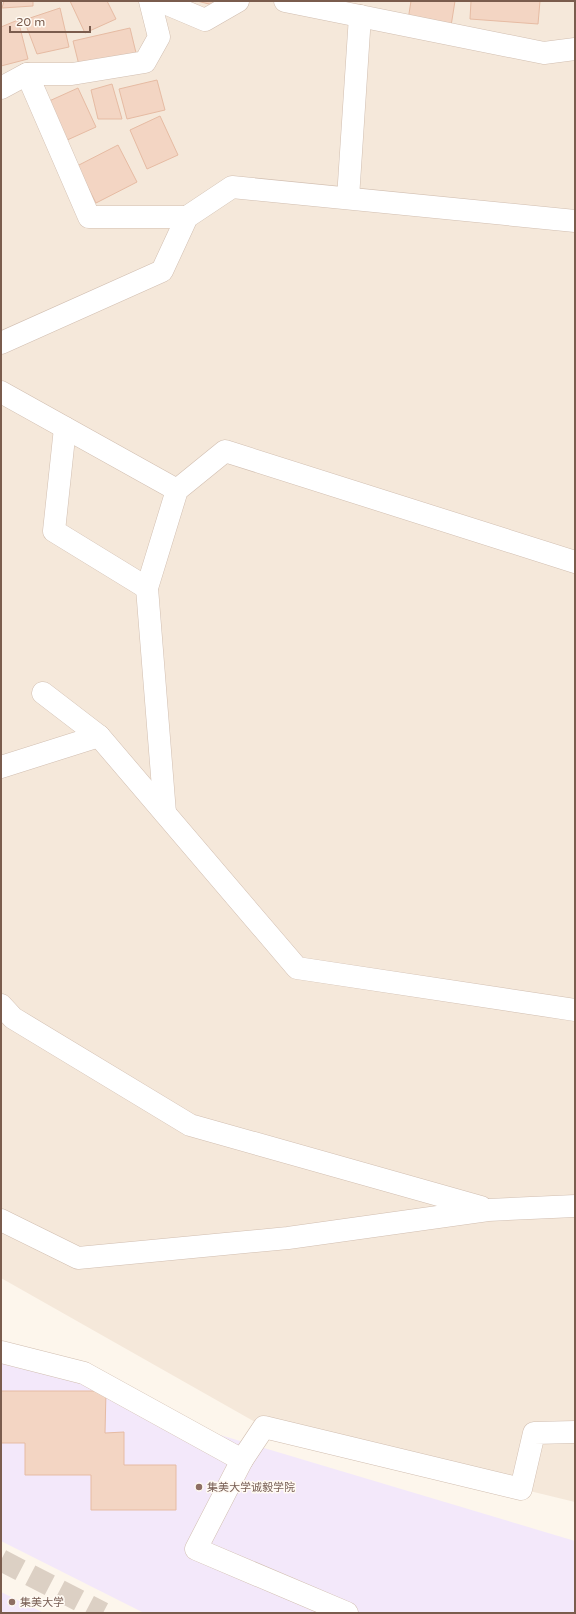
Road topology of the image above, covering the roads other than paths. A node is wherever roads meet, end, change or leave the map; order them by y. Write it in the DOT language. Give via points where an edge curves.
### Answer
graph roads {
  1 [pos="150,1"];
  2 [pos="160,1"];
  3 [pos="238,1"];
  4 [pos="285,1"];
  5 [pos="360,16"];
  6 [pos="575,49"];
  7 [pos="27,74"];
  8 [pos="1,88"];
  9 [pos="348,198"];
  10 [pos="187,216"];
  11 [pos="575,221"];
  12 [pos="1,344"];
  13 [pos="1,392"];
  14 [pos="65,428"];
  15 [pos="177,490"];
  16 [pos="575,562"];
  17 [pos="147,588"];
  18 [pos="43,693"];
  19 [pos="99,736"];
  20 [pos="1,767"];
  21 [pos="164,814"];
  22 [pos="1,1005"];
  23 [pos="575,1010"];
  24 [pos="575,1206"];
  25 [pos="488,1210"];
  26 [pos="1,1220"];
  27 [pos="1,1352"];
  28 [pos="575,1432"];
  29 [pos="242,1460"];
  30 [pos="347,1613"];
  1 -- 7 [label="street" via="159,37 145,62 72,74"];
  2 -- 3 [label="street" via="205,20"];
  4 -- 5 [label="street"];
  5 -- 6 [label="street" via="544,53"];
  5 -- 9 [label="street"];
  7 -- 8 [label="street"];
  7 -- 10 [label="street" via="89,216"];
  9 -- 10 [label="street" via="232,187"];
  9 -- 11 [label="street"];
  10 -- 12 [label="street" via="162,271"];
  13 -- 14 [label="street"];
  14 -- 15 [label="street"];
  14 -- 17 [label="street" via="54,531"];
  15 -- 16 [label="street" via="225,450"];
  15 -- 17 [label="street"];
  17 -- 21 [label="street"];
  18 -- 19 [label="street"];
  19 -- 20 [label="street"];
  19 -- 21 [label="street"];
  21 -- 23 [label="street" via="297,968"];
  22 -- 25 [label="street" via="13,1018 190,1125"];
  24 -- 25 [label="street"];
  25 -- 26 [label="street" via="288,1238 78,1258"];
  27 -- 29 [label="street" via="84,1373"];
  28 -- 29 [label="street" via="534,1433 521,1489 264,1427"];
  29 -- 30 [label="street" via="196,1549"];
}
